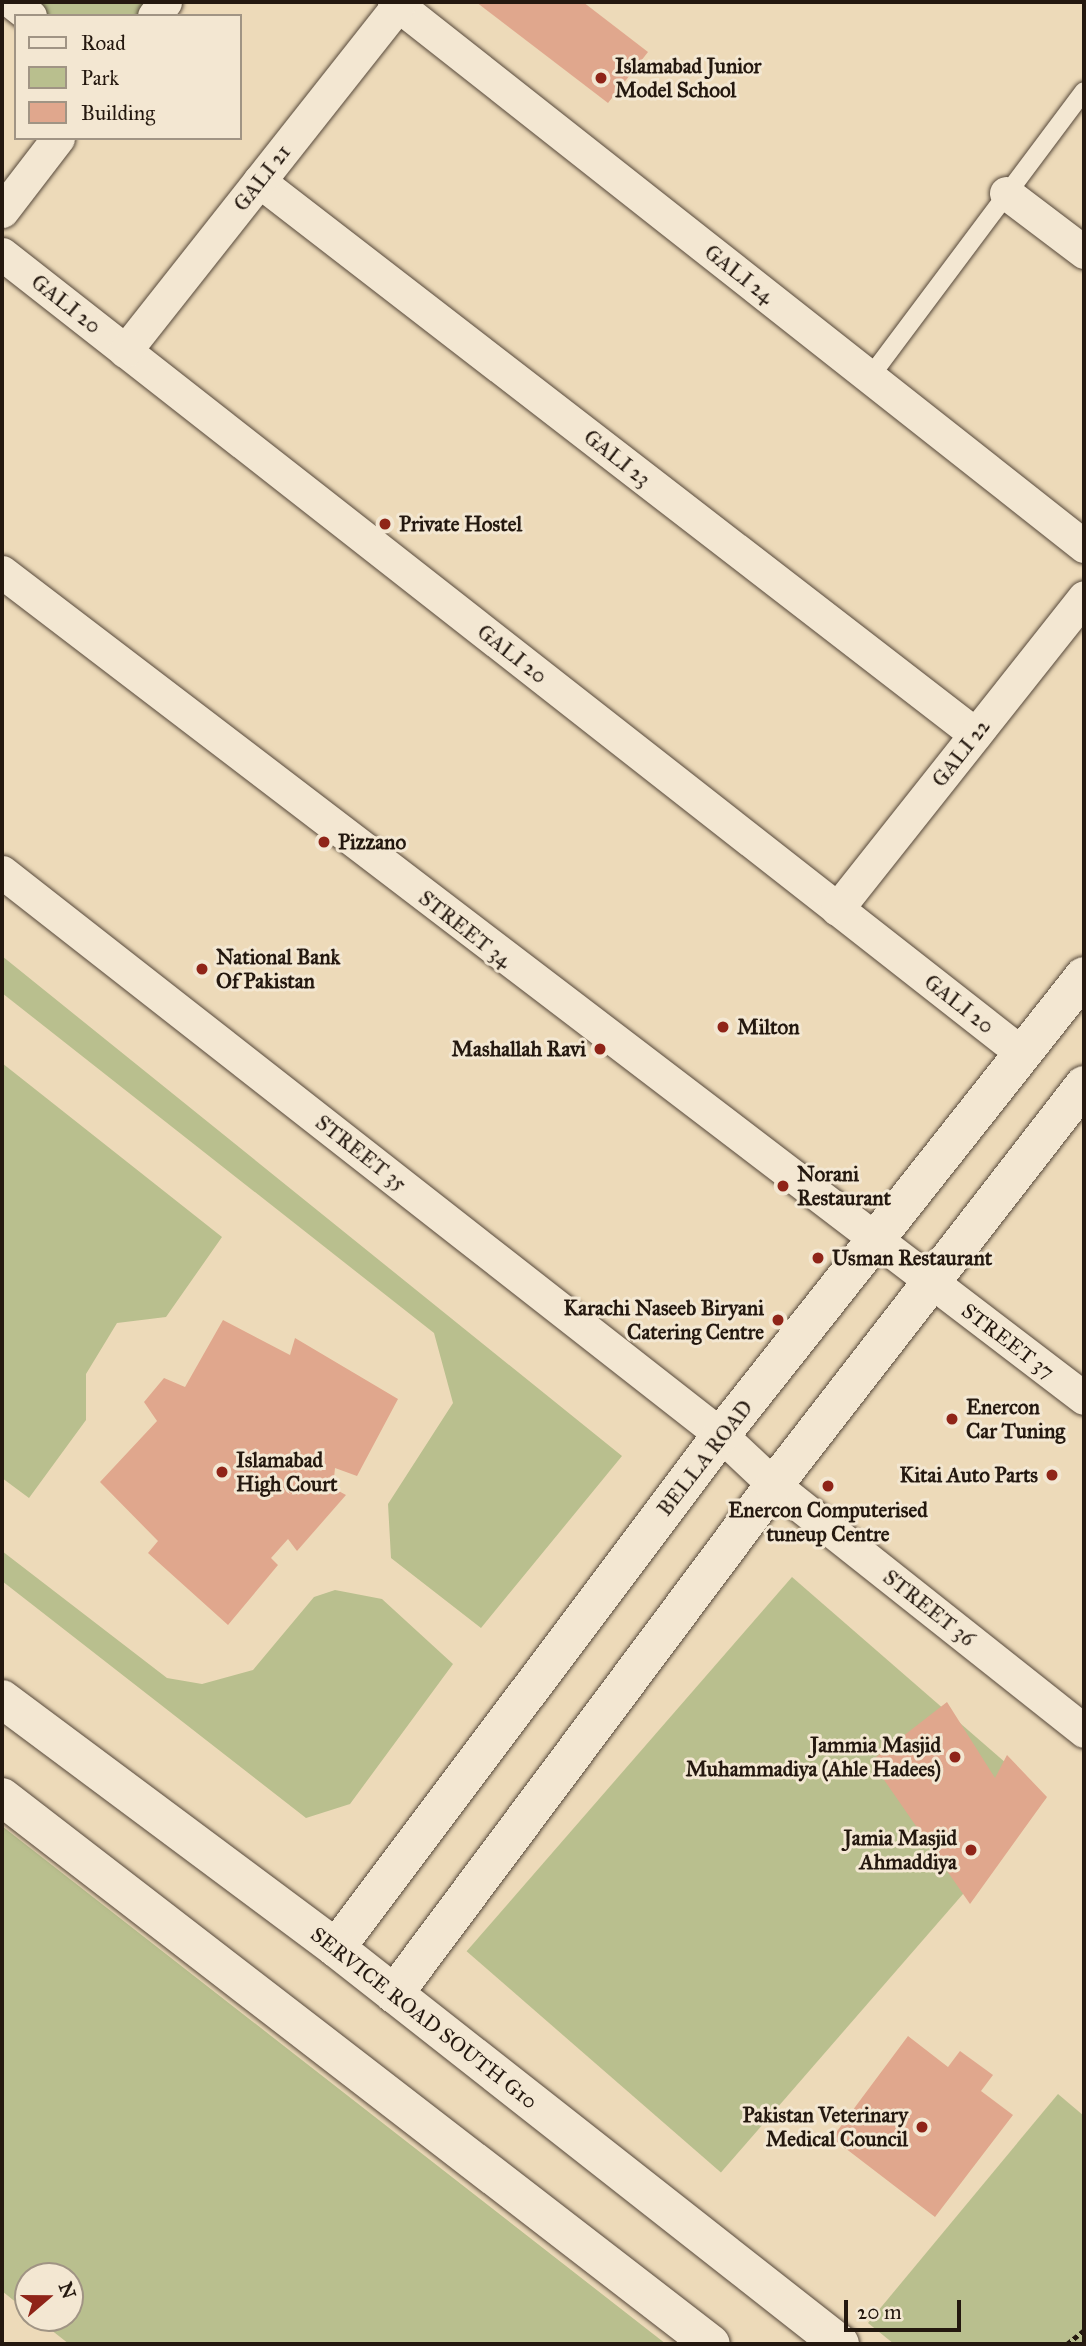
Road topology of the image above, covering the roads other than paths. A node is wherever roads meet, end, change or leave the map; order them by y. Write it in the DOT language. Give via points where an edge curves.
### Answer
graph roads {
  1 [pos="12,2"];
  2 [pos="396,4"];
  3 [pos="27,14"];
  4 [pos="1084,91"];
  5 [pos="56,140"];
  6 [pos="259,181"];
  7 [pos="1006,193"];
  8 [pos="2,211"];
  9 [pos="1084,252"];
  10 [pos="2,254"];
  11 [pos="125,351"];
  12 [pos="870,377"];
  13 [pos="1084,546"];
  14 [pos="2,572"];
  15 [pos="1084,597"];
  16 [pos="975,734"];
  17 [pos="2,872"];
  18 [pos="837,909"];
  19 [pos="1084,976"];
  20 [pos="1023,1054"];
  21 [pos="1084,1085"];
  22 [pos="874,1244"];
  23 [pos="932,1283"];
  24 [pos="1084,1398"];
  25 [pos="721,1434"];
  26 [pos="774,1485"];
  27 [pos="2,1699"];
  28 [pos="1084,1731"];
  29 [pos="2,1797"];
  30 [pos="336,1948"];
  31 [pos="394,1994"];
  32 [pos="711,2344"];
  33 [pos="840,2344"];
  1 -- 3 [label="street"];
  2 -- 6 [label="street, GALI 21"];
  2 -- 12 [label="street, GALI 24"];
  4 -- 7 [label="lane"];
  5 -- 8 [label="street"];
  6 -- 11 [label="street, GALI 21"];
  6 -- 16 [label="street, GALI 23"];
  7 -- 9 [label="street"];
  7 -- 12 [label="lane"];
  10 -- 11 [label="street, GALI 20"];
  11 -- 18 [label="street, GALI 20"];
  12 -- 13 [label="street, GALI 24"];
  14 -- 22 [label="street, STREET 34"];
  15 -- 16 [label="street, GALI 22"];
  16 -- 18 [label="street, GALI 22"];
  17 -- 25 [label="street, STREET 35"];
  18 -- 20 [label="street, GALI 20"];
  19 -- 20 [label="street, BELLA ROAD"];
  20 -- 22 [label="street, BELLA ROAD"];
  21 -- 23 [label="street"];
  22 -- 23 [label="street, STREET 34"];
  22 -- 25 [label="street, BELLA ROAD"];
  23 -- 24 [label="street, STREET 37"];
  23 -- 26 [label="street"];
  25 -- 26 [label="street, STREET 35"];
  25 -- 30 [label="street, BELLA ROAD"];
  26 -- 28 [label="street, STREET 36"];
  26 -- 31 [label="street"];
  27 -- 30 [label="street, SERVICE ROAD SOUTH G10"];
  29 -- 32 [label="street"];
  30 -- 31 [label="street, SERVICE ROAD SOUTH G10"];
  31 -- 33 [label="street, SERVICE ROAD SOUTH G10"];
}
